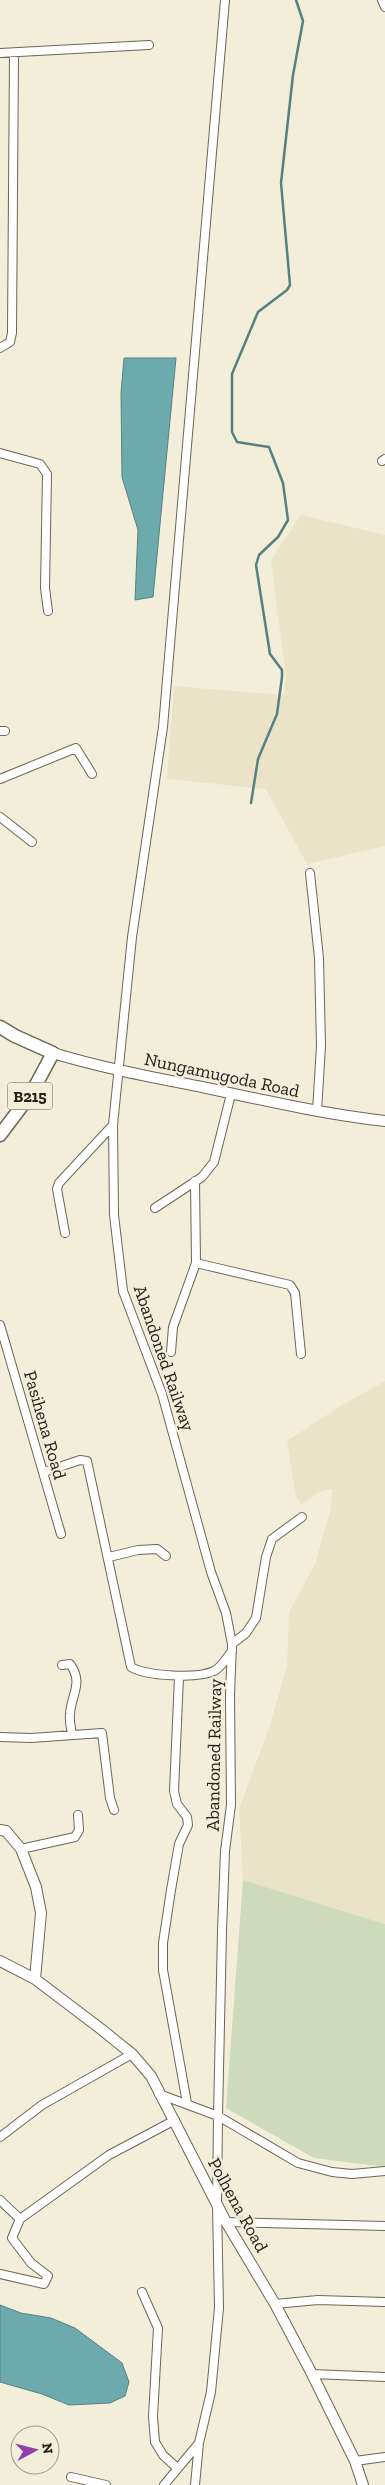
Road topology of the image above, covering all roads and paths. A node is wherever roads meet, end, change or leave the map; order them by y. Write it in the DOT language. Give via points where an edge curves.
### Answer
graph roads {
  1 [pos="216,0"];
  2 [pos="382,0"];
  3 [pos="225,2"];
  4 [pos="385,7"];
  5 [pos="149,45"];
  6 [pos="0,53"];
  7 [pos="14,53"];
  8 [pos="0,348"];
  9 [pos="0,453"];
  10 [pos="48,611"];
  11 [pos="92,774"];
  12 [pos="0,779"];
  13 [pos="0,817"];
  14 [pos="32,842"];
  15 [pos="310,873"];
  16 [pos="0,1027"];
  17 [pos="53,1053"];
  18 [pos="120,1071"];
  19 [pos="231,1094"];
  20 [pos="317,1111"];
  21 [pos="385,1121"];
  22 [pos="112,1125"];
  23 [pos="0,1135"];
  24 [pos="195,1180"];
  25 [pos="155,1208"];
  26 [pos="65,1233"];
  27 [pos="196,1263"];
  28 [pos="0,1325"];
  29 [pos="171,1352"];
  30 [pos="301,1354"];
  31 [pos="44,1472"];
  32 [pos="302,1517"];
  33 [pos="60,1534"];
  34 [pos="166,1556"];
  35 [pos="109,1557"];
  36 [pos="232,1648"];
  37 [pos="62,1665"];
  38 [pos="179,1677"];
  39 [pos="72,1734"];
  40 [pos="0,1737"];
  41 [pos="114,1810"];
  42 [pos="78,1815"];
  43 [pos="0,1830"];
  44 [pos="22,1849"];
  45 [pos="0,1961"];
  46 [pos="35,1979"];
  47 [pos="132,2054"];
  48 [pos="159,2094"];
  49 [pos="187,2103"];
  50 [pos="218,2116"];
  51 [pos="175,2120"];
  52 [pos="0,2137"];
  53 [pos="385,2171"];
  54 [pos="0,2200"];
  55 [pos="217,2205"];
  56 [pos="20,2218"];
  57 [pos="226,2222"];
  58 [pos="385,2226"];
  59 [pos="0,2274"];
  60 [pos="142,2292"];
  61 [pos="385,2302"];
  62 [pos="275,2304"];
  63 [pos="312,2374"];
  64 [pos="385,2377"];
  65 [pos="199,2443"];
  66 [pos="385,2457"];
  67 [pos="355,2460"];
  68 [pos="177,2468"];
  69 [pos="71,2477"];
  70 [pos="106,2485"];
  71 [pos="164,2485"];
  72 [pos="195,2485"];
  73 [pos="363,2485"];
  1 -- 3 [label="street"];
  2 -- 4 [label="street"];
  3 -- 18 [label="street, Abandoned Railway" via="163,727 132,937"];
  5 -- 7 [label="street"];
  6 -- 7 [label="street"];
  7 -- 8 [label="street" via="12,333 10,342"];
  9 -- 10 [label="street" via="40,464 46,474 45,588"];
  11 -- 12 [label="street" via="76,748"];
  13 -- 14 [label="street"];
  15 -- 20 [label="street" via="319,958 321,1046"];
  16 -- 17 [label="main road"];
  17 -- 18 [label="street, Nungamugoda Road"];
  17 -- 23 [label="main road, B215" via="31,1094"];
  18 -- 19 [label="street, Nungamugoda Road"];
  18 -- 22 [label="street, Abandoned Railway"];
  19 -- 20 [label="street, Nungamugoda Road"];
  19 -- 24 [label="street" via="214,1162"];
  20 -- 21 [label="street, Nungamugoda Road"];
  22 -- 26 [label="street" via="59,1183 56,1190"];
  22 -- 36 [label="street, Abandoned Railway" via="114,1215 124,1291 162,1394 211,1572 226,1613"];
  24 -- 25 [label="street"];
  24 -- 27 [label="street"];
  27 -- 29 [label="street" via="173,1327"];
  27 -- 30 [label="street" via="290,1285 295,1293"];
  28 -- 31 [label="street, Pasihena Road"];
  31 -- 33 [label="street, Pasihena Road"];
  31 -- 35 [label="street" via="80,1460 87,1461"];
  32 -- 36 [label="street" via="272,1539 256,1618"];
  34 -- 35 [label="street" via="157,1549"];
  35 -- 38 [label="street" via="131,1667 137,1671"];
  36 -- 38 [label="street" via="215,1671"];
  36 -- 50 [label="street, Abandoned Railway" via="231,1805 222,1921"];
  37 -- 39 [label="street" via="70,1664 75,1672 77,1691 70,1713"];
  38 -- 49 [label="street" via="174,1791 188,1825 179,1844 172,1881 163,1943 163,1970"];
  39 -- 40 [label="street"];
  39 -- 41 [label="street" via="102,1732"];
  42 -- 44 [label="street" via="79,1830 75,1837"];
  43 -- 44 [label="street" via="6,1831"];
  44 -- 46 [label="street" via="36,1887 41,1913"];
  45 -- 46 [label="street, Polhena Road"];
  46 -- 47 [label="street, Polhena Road"];
  47 -- 48 [label="street, Polhena Road" via="151,2076"];
  47 -- 52 [label="street" via="42,2105"];
  48 -- 49 [label="street"];
  48 -- 51 [label="street, Polhena Road"];
  49 -- 50 [label="street"];
  50 -- 53 [label="street" via="298,2163 352,2174"];
  50 -- 55 [label="street, Abandoned Railway"];
  51 -- 55 [label="street, Polhena Road"];
  51 -- 56 [label="street" via="109,2155"];
  54 -- 56 [label="street"];
  55 -- 57 [label="street, Polhena Road"];
  55 -- 65 [label="street, Abandoned Railway" via="220,2308 211,2392"];
  56 -- 59 [label="street" via="12,2238 31,2263 48,2276 44,2284"];
  57 -- 58 [label="street"];
  57 -- 62 [label="street, Polhena Road"];
  60 -- 68 [label="street" via="158,2328 153,2416 156,2442 163,2455"];
  61 -- 62 [label="street" via="328,2300"];
  62 -- 63 [label="street, Polhena Road"];
  63 -- 64 [label="street"];
  63 -- 67 [label="street, Polhena Road"];
  65 -- 68 [label="street"];
  65 -- 72 [label="street, Abandoned Railway"];
  66 -- 67 [label="street"];
  67 -- 73 [label="street, Polhena Road"];
  68 -- 71 [label="street"];
  69 -- 70 [label="street"];
}
